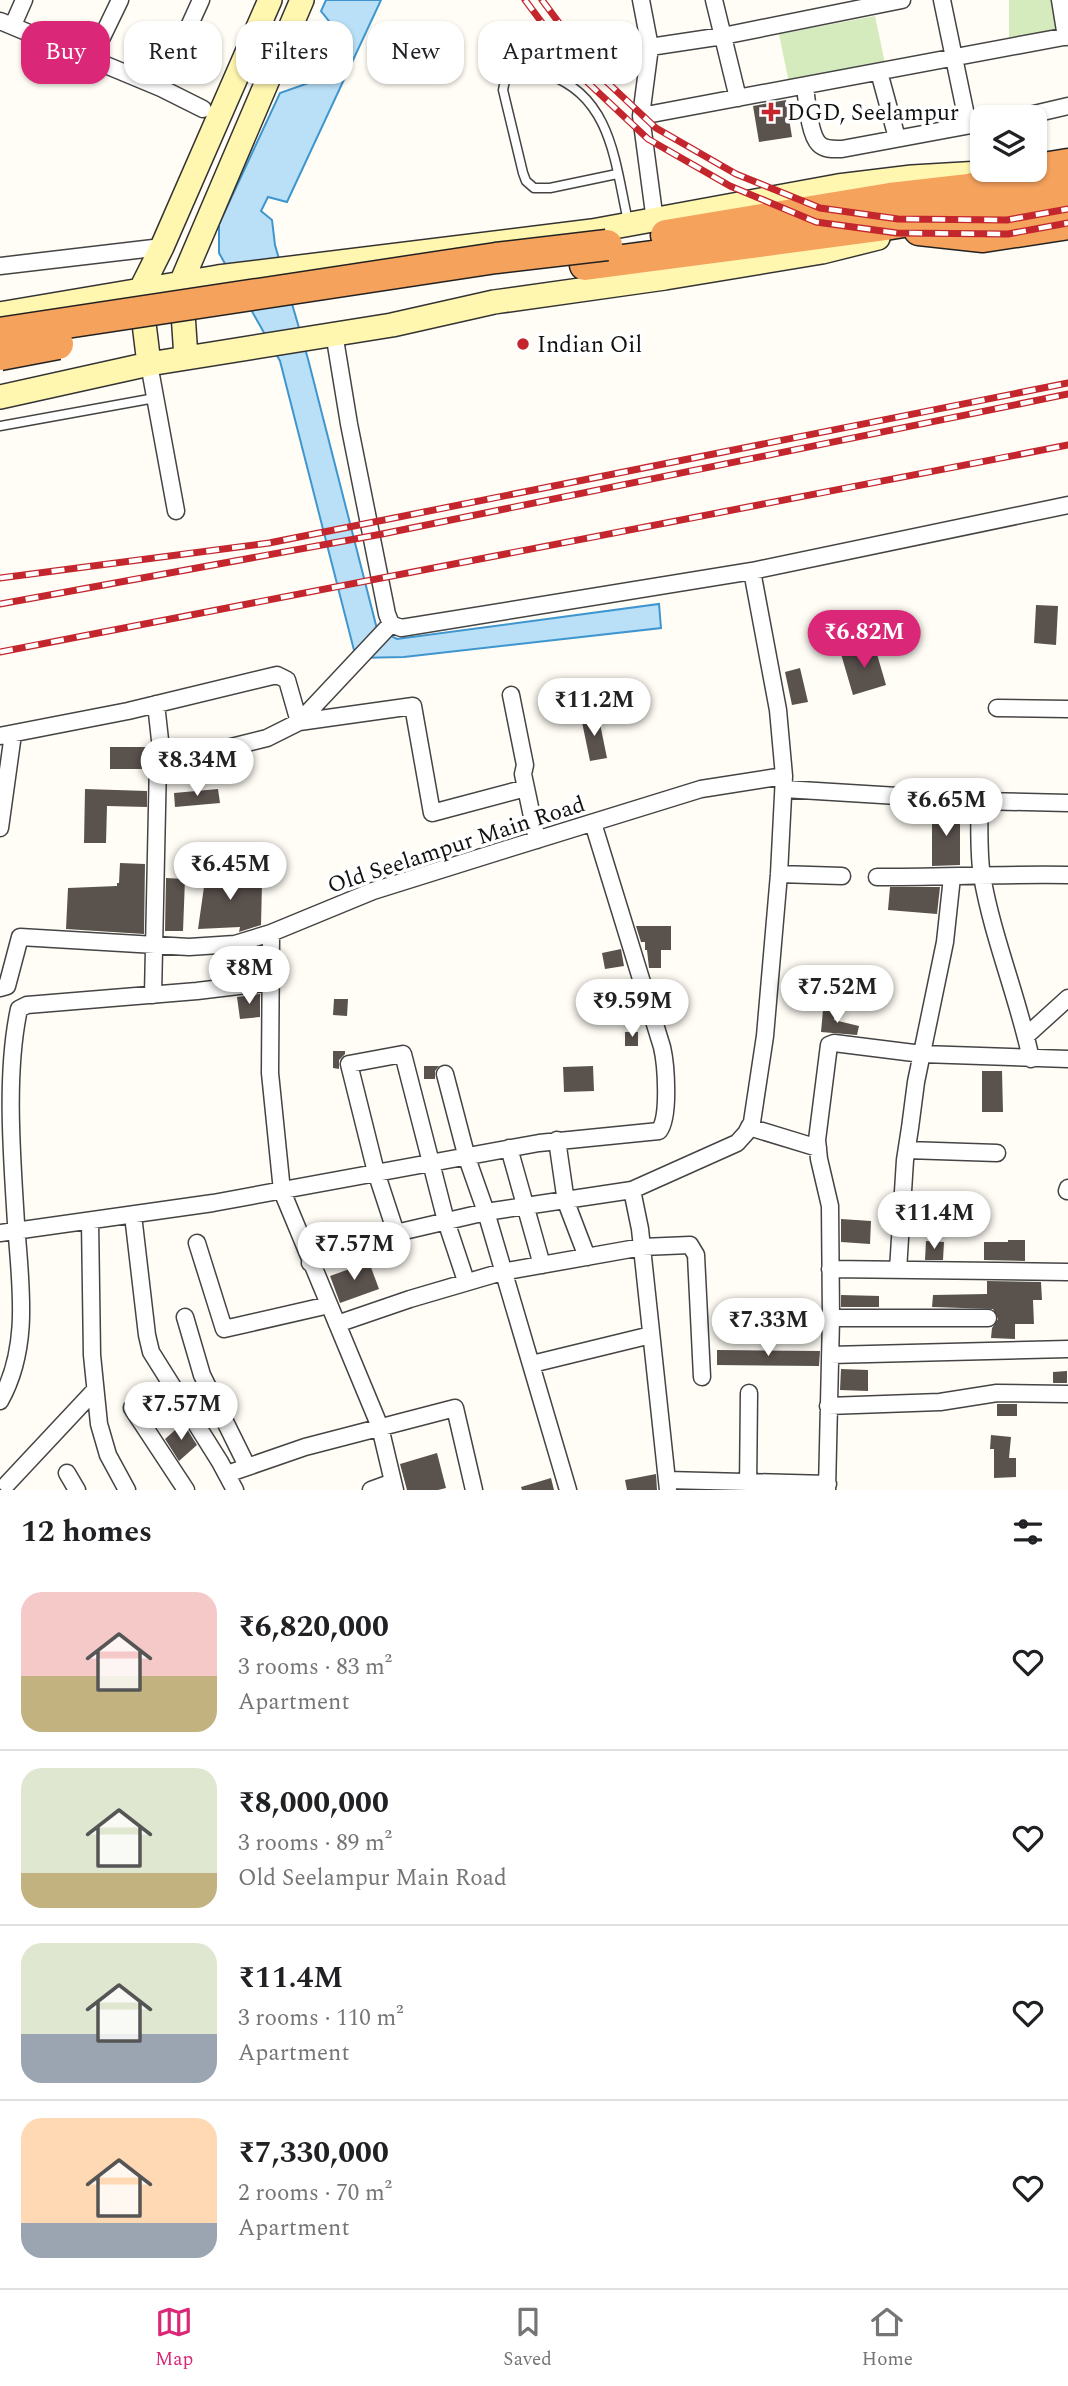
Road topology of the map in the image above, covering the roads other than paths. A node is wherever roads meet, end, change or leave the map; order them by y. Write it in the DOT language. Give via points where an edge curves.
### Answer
graph roads {
  1 [pos="24,0"];
  2 [pos="120,0"];
  3 [pos="201,0"];
  4 [pos="270,0"];
  5 [pos="302,0"];
  6 [pos="640,0"];
  7 [pos="714,0"];
  8 [pos="901,0"];
  9 [pos="942,0"];
  10 [pos="1060,0"];
  11 [pos="110,21"];
  12 [pos="7,23"];
  13 [pos="723,36"];
  14 [pos="1067,36"];
  15 [pos="650,47"];
  16 [pos="955,58"];
  17 [pos="110,67"];
  18 [pos="879,72"];
  19 [pos="805,87"];
  20 [pos="161,88"];
  21 [pos="738,98"];
  22 [pos="1068,106"];
  23 [pos="970,108"];
  24 [pos="203,109"];
  25 [pos="1047,111"];
  26 [pos="641,117"];
  27 [pos="970,125"];
  28 [pos="897,138"];
  29 [pos="1068,164"];
  30 [pos="1047,167"];
  31 [pos="617,174"];
  32 [pos="970,174"];
  33 [pos="992,182"];
  34 [pos="1068,191"];
  35 [pos="970,211"];
  36 [pos="655,221"];
  37 [pos="1068,224"];
  38 [pos="628,225"];
  39 [pos="879,226"];
  40 [pos="909,229"];
  41 [pos="840,240"];
  42 [pos="162,247"];
  43 [pos="0,266"];
  44 [pos="181,283"];
  45 [pos="140,291"];
  46 [pos="0,314"];
  47 [pos="0,333"];
  48 [pos="334,333"];
  49 [pos="0,355"];
  50 [pos="186,358"];
  51 [pos="149,364"];
  52 [pos="0,397"];
  53 [pos="155,398"];
  54 [pos="0,426"];
  55 [pos="1068,505"];
  56 [pos="176,511"];
  57 [pos="752,571"];
  58 [pos="388,628"];
  59 [pos="511,695"];
  60 [pos="156,705"];
  61 [pos="997,708"];
  62 [pos="1068,709"];
  63 [pos="299,722"];
  64 [pos="7,735"];
  65 [pos="215,751"];
  66 [pos="784,787"];
  67 [pos="526,788"];
  68 [pos="979,800"];
  69 [pos="1068,803"];
  70 [pos="593,823"];
  71 [pos="0,828"];
  72 [pos="537,840"];
  73 [pos="779,874"];
  74 [pos="981,874"];
  75 [pos="842,876"];
  76 [pos="1068,876"];
  77 [pos="877,877"];
  78 [pos="952,877"];
  79 [pos="271,933"];
  80 [pos="153,945"];
  81 [pos="272,982"];
  82 [pos="0,988"];
  83 [pos="153,995"];
  84 [pos="1068,998"];
  85 [pos="1026,1036"];
  86 [pos="922,1054"];
  87 [pos="1031,1059"];
  88 [pos="1068,1059"];
  89 [pos="445,1074"];
  90 [pos="750,1127"];
  91 [pos="557,1140"];
  92 [pos="509,1148"];
  93 [pos="817,1148"];
  94 [pos="906,1150"];
  95 [pos="998,1153"];
  96 [pos="467,1158"];
  97 [pos="431,1163"];
  98 [pos="376,1172"];
  99 [pos="632,1190"];
  100 [pos="282,1191"];
  101 [pos="566,1200"];
  102 [pos="524,1206"];
  103 [pos="486,1212"];
  104 [pos="133,1215"];
  105 [pos="90,1221"];
  106 [pos="446,1221"];
  107 [pos="8,1233"];
  108 [pos="396,1233"];
  109 [pos="197,1243"];
  110 [pos="642,1247"];
  111 [pos="587,1257"];
  112 [pos="310,1263"];
  113 [pos="542,1265"];
  114 [pos="830,1269"];
  115 [pos="898,1270"];
  116 [pos="502,1272"];
  117 [pos="1068,1272"];
  118 [pos="466,1281"];
  119 [pos="328,1305"];
  120 [pos="185,1317"];
  121 [pos="831,1318"];
  122 [pos="988,1318"];
  123 [pos="337,1324"];
  124 [pos="651,1335"];
  125 [pos="1068,1349"];
  126 [pos="830,1354"];
  127 [pos="532,1364"];
  128 [pos="702,1377"];
  129 [pos="95,1390"];
  130 [pos="749,1393"];
  131 [pos="1068,1394"];
  132 [pos="0,1401"];
  133 [pos="828,1406"];
  134 [pos="132,1408"];
  135 [pos="380,1427"];
  136 [pos="247,1466"];
  137 [pos="67,1473"];
  138 [pos="227,1474"];
  139 [pos="7,1483"];
  140 [pos="668,1485"];
  141 [pos="394,1486"];
  142 [pos="748,1486"];
  143 [pos="827,1487"];
  144 [pos="77,1490"];
  145 [pos="127,1490"];
  146 [pos="186,1490"];
  147 [pos="235,1490"];
  148 [pos="371,1490"];
  149 [pos="474,1490"];
  150 [pos="568,1490"];
  1 -- 12 [label="street"];
  2 -- 11 [label="street"];
  3 -- 20 [label="street"];
  4 -- 42 [label="main road"];
  5 -- 44 [label="main road"];
  6 -- 15 [label="street"];
  7 -- 13 [label="street"];
  8 -- 13 [label="street"];
  9 -- 16 [label="street"];
  10 -- 14 [label="street"];
  13 -- 15 [label="street"];
  13 -- 21 [label="street"];
  14 -- 16 [label="street"];
  15 -- 26 [label="street"];
  16 -- 18 [label="street"];
  16 -- 23 [label="street"];
  17 -- 20 [label="street"];
  18 -- 19 [label="street"];
  18 -- 28 [label="street"];
  19 -- 21 [label="street"];
  19 -- 28 [label="street" via="813,134 827,149"];
  20 -- 24 [label="street"];
  21 -- 26 [label="street"];
  22 -- 25 [label="street"];
  26 -- 36 [label="street"];
  27 -- 28 [label="street"];
  29 -- 30 [label="highway"];
  31 -- 31 [label="lane" via="608,132 571,84 542,72 506,76 503,90 530,186 551,188"];
  31 -- 38 [label="lane"];
  32 -- 36 [label="main road" via="838,186"];
  33 -- 47 [label="highway, bridge" via="607,245"];
  34 -- 35 [label="highway"];
  35 -- 39 [label="highway"];
  35 -- 40 [label="main road"];
  36 -- 38 [label="main road"];
  37 -- 40 [label="highway" via="983,237"];
  38 -- 44 [label="main road"];
  39 -- 40 [label="highway"];
  39 -- 41 [label="highway"];
  40 -- 41 [label="main road"];
  41 -- 48 [label="main road" via="665,278 494,302"];
  41 -- 49 [label="highway, bridge" via="802,237 585,265 118,333"];
  42 -- 43 [label="street"];
  42 -- 45 [label="main road"];
  44 -- 45 [label="main road"];
  44 -- 50 [label="main road"];
  45 -- 46 [label="main road"];
  45 -- 51 [label="main road"];
  48 -- 50 [label="main road"];
  48 -- 58 [label="street"];
  50 -- 51 [label="main road"];
  51 -- 52 [label="main road"];
  51 -- 53 [label="street"];
  53 -- 54 [label="lane"];
  53 -- 56 [label="street"];
  55 -- 57 [label="street"];
  57 -- 58 [label="street"];
  57 -- 66 [label="street" via="778,710"];
  58 -- 63 [label="street"];
  59 -- 67 [label="street"];
  60 -- 63 [label="street" via="282,675 288,680"];
  60 -- 64 [label="street"];
  60 -- 80 [label="street" via="161,749"];
  61 -- 62 [label="street"];
  63 -- 65 [label="street" via="267,738"];
  63 -- 67 [label="street" via="413,706 432,813"];
  64 -- 71 [label="street"];
  66 -- 68 [label="street, Old Seelampur Main Road"];
  66 -- 70 [label="street, Old Seelampur Main Road" via="701,789"];
  66 -- 73 [label="street"];
  67 -- 72 [label="street"];
  68 -- 69 [label="street, Old Seelampur Main Road"];
  68 -- 74 [label="street"];
  70 -- 72 [label="street, Old Seelampur Main Road"];
  70 -- 91 [label="street" via="662,1046 666,1076 663,1123 653,1133"];
  72 -- 79 [label="street, Old Seelampur Main Road" via="373,891"];
  73 -- 75 [label="street"];
  73 -- 90 [label="street" via="765,1036"];
  74 -- 76 [label="street"];
  74 -- 78 [label="street"];
  74 -- 85 [label="street"];
  77 -- 78 [label="street"];
  78 -- 86 [label="street" via="945,942"];
  79 -- 80 [label="street, Old Seelampur Main Road" via="235,944"];
  79 -- 81 [label="street"];
  80 -- 82 [label="street, Old Seelampur Main Road" via="20,937 7,986"];
  80 -- 83 [label="street"];
  81 -- 83 [label="street"];
  81 -- 100 [label="street" via="270,1073"];
  83 -- 107 [label="street" via="19,1009"];
  84 -- 85 [label="street"];
  85 -- 87 [label="street"];
  86 -- 87 [label="street"];
  86 -- 93 [label="street" via="830,1045"];
  86 -- 94 [label="street"];
  87 -- 88 [label="street"];
  89 -- 96 [label="street"];
  90 -- 93 [label="street"];
  90 -- 99 [label="street" via="737,1143"];
  91 -- 92 [label="street"];
  91 -- 101 [label="street"];
  92 -- 96 [label="street"];
  92 -- 102 [label="street"];
  93 -- 114 [label="street" via="830,1206"];
  94 -- 95 [label="street"];
  94 -- 115 [label="street"];
  96 -- 97 [label="street"];
  96 -- 103 [label="street"];
  97 -- 98 [label="street"];
  97 -- 98 [label="street" via="403,1054 349,1064"];
  97 -- 106 [label="street"];
  98 -- 100 [label="street"];
  98 -- 108 [label="street"];
  99 -- 101 [label="street"];
  99 -- 110 [label="street"];
  100 -- 104 [label="street"];
  100 -- 112 [label="street"];
  101 -- 102 [label="street"];
  101 -- 111 [label="street"];
  102 -- 103 [label="street"];
  102 -- 113 [label="street"];
  103 -- 106 [label="street"];
  103 -- 116 [label="street"];
  104 -- 105 [label="street"];
  104 -- 138 [label="street" via="151,1353"];
  105 -- 107 [label="street"];
  105 -- 129 [label="street"];
  106 -- 108 [label="street"];
  106 -- 118 [label="street"];
  107 -- 132 [label="street" via="22,1297 22,1320 11,1377"];
  108 -- 112 [label="street"];
  109 -- 119 [label="street" via="224,1329"];
  110 -- 111 [label="street"];
  110 -- 124 [label="street"];
  110 -- 128 [label="street" via="680,1244 694,1249"];
  111 -- 113 [label="street"];
  112 -- 119 [label="street"];
  113 -- 116 [label="street"];
  114 -- 115 [label="street"];
  114 -- 121 [label="street"];
  115 -- 117 [label="street"];
  116 -- 118 [label="street"];
  116 -- 127 [label="street"];
  118 -- 123 [label="street"];
  119 -- 123 [label="street"];
  120 -- 136 [label="street" via="202,1374"];
  121 -- 122 [label="street"];
  121 -- 126 [label="street"];
  123 -- 135 [label="street"];
  124 -- 127 [label="street"];
  124 -- 140 [label="street"];
  125 -- 126 [label="street"];
  126 -- 133 [label="street"];
  127 -- 150 [label="street"];
  129 -- 139 [label="street"];
  129 -- 145 [label="street" via="102,1440"];
  130 -- 142 [label="street"];
  131 -- 133 [label="street" via="1011,1392 940,1402"];
  133 -- 143 [label="street"];
  134 -- 146 [label="street"];
  135 -- 136 [label="street"];
  135 -- 141 [label="street"];
  135 -- 149 [label="street" via="455,1408"];
  136 -- 138 [label="street"];
  137 -- 144 [label="street"];
  138 -- 147 [label="street"];
  140 -- 142 [label="street"];
  141 -- 148 [label="street"];
  142 -- 143 [label="street"];
}
